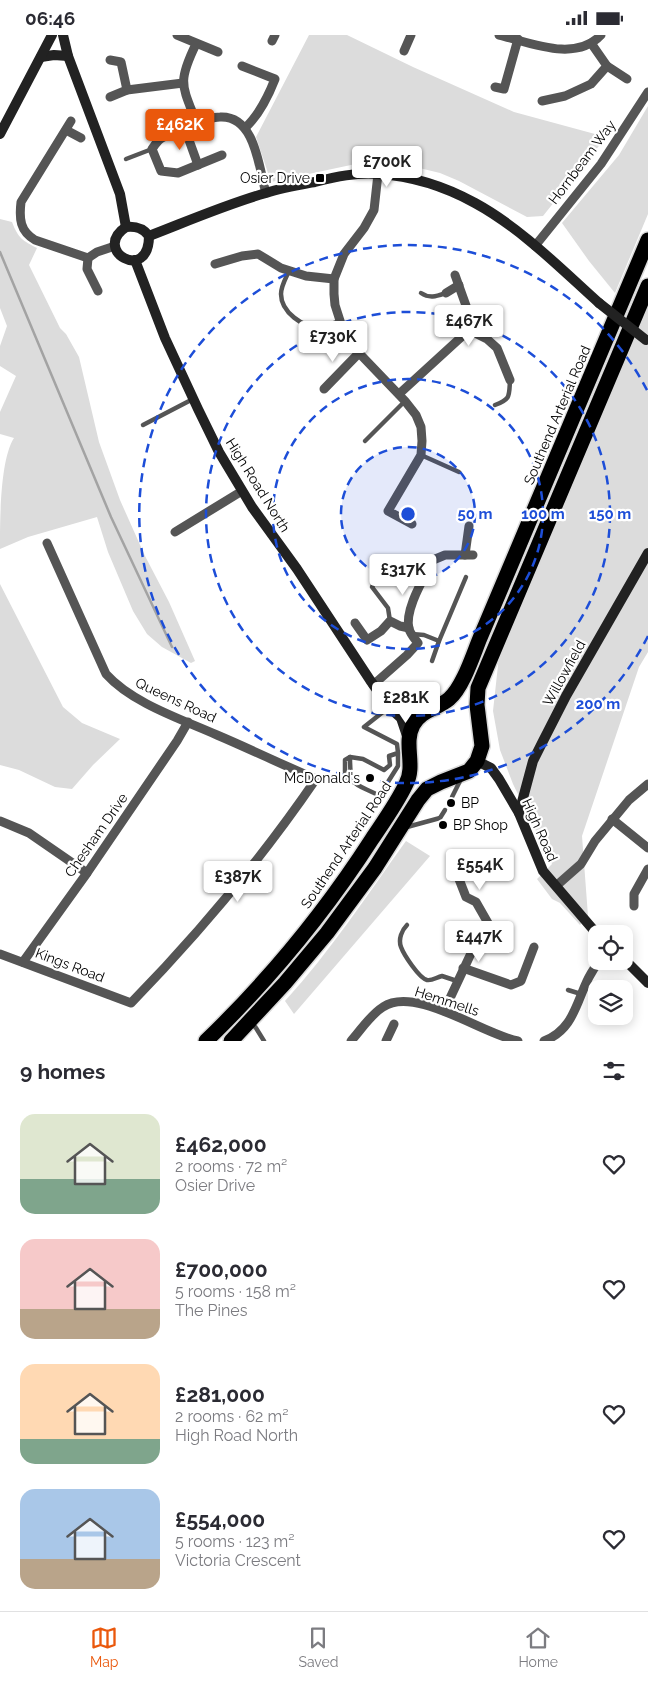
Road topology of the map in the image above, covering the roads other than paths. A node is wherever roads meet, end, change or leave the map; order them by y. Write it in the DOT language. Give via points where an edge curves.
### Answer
graph roads {
  1 [pos="52,35"];
  2 [pos="63,35"];
  3 [pos="177,35"];
  4 [pos="499,35"];
  5 [pos="601,35"];
  6 [pos="410,37"];
  7 [pos="518,39"];
  8 [pos="591,43"];
  9 [pos="196,44"];
  10 [pos="404,51"];
  11 [pos="218,52"];
  12 [pos="68,56"];
  13 [pos="42,57"];
  14 [pos="110,60"];
  15 [pos="242,65"];
  16 [pos="607,66"];
  17 [pos="627,79"];
  18 [pos="183,83"];
  19 [pos="495,87"];
  20 [pos="127,90"];
  21 [pos="648,92"];
  22 [pos="110,97"];
  23 [pos="542,101"];
  24 [pos="71,121"];
  25 [pos="197,124"];
  26 [pos="245,128"];
  27 [pos="184,129"];
  28 [pos="66,130"];
  29 [pos="0,134"];
  30 [pos="82,138"];
  31 [pos="152,149"];
  32 [pos="222,155"];
  33 [pos="126,159"];
  34 [pos="198,165"];
  35 [pos="378,174"];
  36 [pos="266,193"];
  37 [pos="126,227"];
  38 [pos="149,236"];
  39 [pos="648,240"];
  40 [pos="115,246"];
  41 [pos="535,246"];
  42 [pos="88,258"];
  43 [pos="136,260"];
  44 [pos="216,264"];
  45 [pos="289,270"];
  46 [pos="100,274"];
  47 [pos="455,275"];
  48 [pos="92,279"];
  49 [pos="334,279"];
  50 [pos="459,285"];
  51 [pos="648,286"];
  52 [pos="98,291"];
  53 [pos="421,293"];
  54 [pos="446,293"];
  55 [pos="340,321"];
  56 [pos="469,331"];
  57 [pos="647,341"];
  58 [pos="359,353"];
  59 [pos="510,380"];
  60 [pos="324,389"];
  61 [pos="402,398"];
  62 [pos="193,399"];
  63 [pos="495,405"];
  64 [pos="143,425"];
  65 [pos="365,441"];
  66 [pos="421,455"];
  67 [pos="459,472"];
  68 [pos="242,491"];
  69 [pos="412,525"];
  70 [pos="469,526"];
  71 [pos="175,532"];
  72 [pos="47,543"];
  73 [pos="648,553"];
  74 [pos="380,573"];
  75 [pos="466,577"];
  76 [pos="390,621"];
  77 [pos="355,623"];
  78 [pos="410,631"];
  79 [pos="439,641"];
  80 [pos="432,661"];
  81 [pos="373,685"];
  82 [pos="390,707"];
  83 [pos="426,711"];
  84 [pos="188,722"];
  85 [pos="403,747"];
  86 [pos="477,761"];
  87 [pos="464,773"];
  88 [pos="648,784"];
  89 [pos="452,797"];
  90 [pos="444,810"];
  91 [pos="519,813"];
  92 [pos="612,819"];
  93 [pos="0,821"];
  94 [pos="393,839"];
  95 [pos="648,848"];
  96 [pos="648,869"];
  97 [pos="87,873"];
  98 [pos="457,874"];
  99 [pos="556,886"];
  100 [pos="634,906"];
  101 [pos="407,925"];
  102 [pos="589,925"];
  103 [pos="534,947"];
  104 [pos="0,953"];
  105 [pos="23,962"];
  106 [pos="463,968"];
  107 [pos="633,968"];
  108 [pos="594,970"];
  109 [pos="457,981"];
  110 [pos="648,983"];
  111 [pos="568,990"];
  112 [pos="582,995"];
  113 [pos="131,1003"];
  114 [pos="444,1011"];
  115 [pos="250,1021"];
  116 [pos="394,1024"];
  117 [pos="507,1039"];
  118 [pos="549,1040"];
  119 [pos="206,1041"];
  120 [pos="231,1041"];
  121 [pos="264,1041"];
  122 [pos="351,1041"];
  123 [pos="386,1041"];
  124 [pos="518,1041"];
  1 -- 13 [label="street"];
  2 -- 12 [label="street"];
  3 -- 9 [label="street"];
  4 -- 7 [label="street"];
  5 -- 8 [label="street"];
  6 -- 10 [label="street"];
  7 -- 8 [label="street" via="560,49"];
  7 -- 19 [label="street" via="504,89"];
  8 -- 16 [label="street"];
  9 -- 11 [label="street"];
  9 -- 18 [label="street" via="186,65"];
  12 -- 13 [label="street"];
  12 -- 37 [label="street" via="120,193"];
  13 -- 29 [label="street"];
  14 -- 20 [label="street" via="121,62"];
  15 -- 26 [label="street" via="275,79 256,118"];
  16 -- 17 [label="street"];
  16 -- 23 [label="street" via="591,84 566,96"];
  18 -- 20 [label="street"];
  18 -- 25 [label="street"];
  20 -- 22 [label="street"];
  21 -- 41 [label="street, Hornbeam Way" via="601,164"];
  24 -- 28 [label="street"];
  25 -- 26 [label="street" via="228,117"];
  25 -- 27 [label="street"];
  26 -- 36 [label="street" via="258,155"];
  27 -- 31 [label="street" via="160,139"];
  27 -- 34 [label="street"];
  28 -- 30 [label="street"];
  28 -- 42 [label="street" via="21,202 22,226 35,240"];
  31 -- 33 [label="lane"];
  31 -- 34 [label="street" via="161,171 178,173"];
  32 -- 34 [label="street"];
  35 -- 36 [label="street" via="356,174"];
  35 -- 41 [label="street" via="426,182 452,191 492,213"];
  35 -- 49 [label="street" via="374,210 344,253"];
  36 -- 38 [label="street"];
  37 -- 38 [label="street" via="144,230"];
  37 -- 40 [label="street" via="117,235"];
  38 -- 43 [label="street" via="146,254"];
  39 -- 83 [label="highway, Southend Arterial Road" via="467,668 450,698"];
  40 -- 42 [label="street"];
  40 -- 43 [label="street" via="124,259"];
  41 -- 57 [label="street, bridge"];
  42 -- 48 [label="street" via="87,269"];
  43 -- 62 [label="street, High Road North" via="165,338"];
  44 -- 45 [label="street" via="258,254"];
  45 -- 49 [label="street"];
  45 -- 55 [label="lane" via="281,297 287,311 314,327"];
  46 -- 48 [label="street"];
  47 -- 50 [label="street"];
  48 -- 52 [label="street"];
  49 -- 55 [label="street" via="335,305"];
  50 -- 54 [label="street"];
  50 -- 56 [label="street" via="469,314"];
  51 -- 86 [label="highway" via="478,688 482,746"];
  53 -- 54 [label="lane" via="434,297"];
  55 -- 58 [label="street"];
  56 -- 59 [label="street" via="487,339 497,348"];
  56 -- 61 [label="street"];
  58 -- 60 [label="street"];
  58 -- 61 [label="street"];
  59 -- 63 [label="lane" via="509,396"];
  61 -- 65 [label="lane"];
  61 -- 66 [label="street" via="422,427"];
  62 -- 64 [label="lane"];
  62 -- 68 [label="street, High Road North"];
  66 -- 67 [label="lane"];
  66 -- 69 [label="street" via="388,511"];
  68 -- 71 [label="street"];
  68 -- 81 [label="street, High Road North"];
  70 -- 78 [label="street" via="469,555 445,555 433,560 410,608"];
  72 -- 84 [label="street, Queens Road" via="106,674 130,695"];
  73 -- 91 [label="street, Willowfield" via="566,696 533,761"];
  74 -- 76 [label="lane" via="372,587 388,608"];
  75 -- 79 [label="lane"];
  76 -- 77 [label="street" via="367,640"];
  76 -- 78 [label="street"];
  78 -- 79 [label="lane"];
  78 -- 81 [label="street" via="418,643"];
  79 -- 80 [label="lane"];
  81 -- 82 [label="street, High Road North"];
  82 -- 83 [label="street" via="409,712"];
  82 -- 85 [label="street, High Road North" via="401,718"];
  82 -- 85 [label="lane" via="364,727"];
  83 -- 85 [label="highway, Southend Arterial Road" via="414,724"];
  84 -- 97 [label="street, Chesham Drive"];
  84 -- 113 [label="street, Queens Road" via="316,779 228,897"];
  85 -- 85 [label="lane" via="390,756 390,765 384,770 363,759 350,757 350,777 354,783 378,795 398,767"];
  85 -- 119 [label="highway, Southend Arterial Road" via="411,773 361,857 290,950"];
  86 -- 87 [label="highway" via="470,771"];
  86 -- 91 [label="street, High Road" via="492,768"];
  87 -- 89 [label="lane"];
  87 -- 94 [label="highway" via="427,789"];
  88 -- 92 [label="street"];
  90 -- 94 [label="lane" via="440,818 407,826"];
  91 -- 99 [label="street, High Road" via="543,871"];
  92 -- 95 [label="street"];
  92 -- 99 [label="street" via="582,863"];
  93 -- 97 [label="street" via="29,833"];
  94 -- 115 [label="highway" via="326,933"];
  96 -- 100 [label="street" via="634,894"];
  97 -- 105 [label="street, Chesham Drive"];
  98 -- 106 [label="street" via="466,897 476,902 488,923"];
  99 -- 102 [label="street, High Road"];
  101 -- 109 [label="lane" via="400,936 401,946 418,973 425,980 442,975"];
  103 -- 106 [label="street" via="520,981 511,985"];
  104 -- 105 [label="street, Kings Road"];
  105 -- 113 [label="street, Kings Road"];
  106 -- 109 [label="street"];
  107 -- 110 [label="street"];
  108 -- 112 [label="street"];
  109 -- 114 [label="street"];
  111 -- 112 [label="lane"];
  112 -- 118 [label="street" via="570,1022"];
  114 -- 117 [label="street, Hemmells"];
  114 -- 122 [label="street, Hemmells" via="414,1002 390,1004 376,1013"];
  115 -- 120 [label="highway"];
  115 -- 121 [label="lane"];
  116 -- 123 [label="street"];
  117 -- 124 [label="street, Hemmells"];
}
